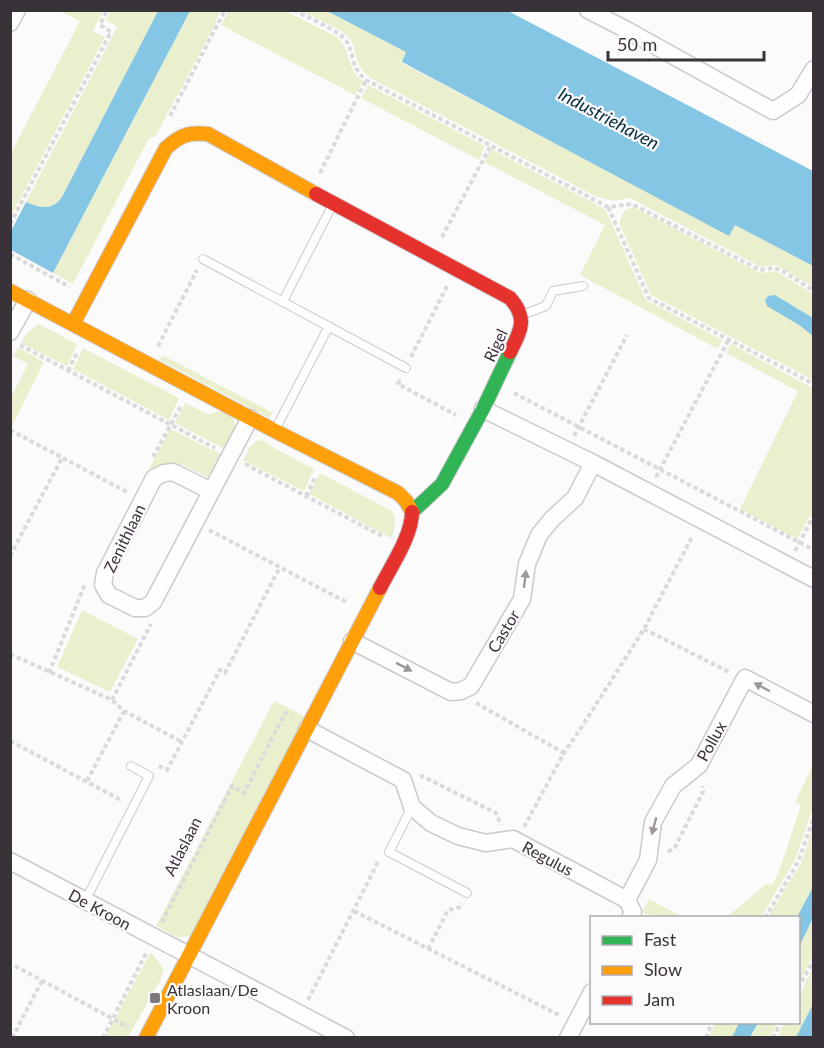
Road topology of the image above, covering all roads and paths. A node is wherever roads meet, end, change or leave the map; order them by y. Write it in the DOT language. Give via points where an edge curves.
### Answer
graph roads {
  1 [pos="17,10"];
  2 [pos="107,10"];
  3 [pos="225,10"];
  4 [pos="294,10"];
  5 [pos="588,10"];
  6 [pos="10,24"];
  7 [pos="813,69"];
  8 [pos="366,80"];
  9 [pos="178,136"];
  10 [pos="490,145"];
  11 [pos="311,190"];
  12 [pos="333,203"];
  13 [pos="608,207"];
  14 [pos="10,224"];
  15 [pos="10,254"];
  16 [pos="431,257"];
  17 [pos="203,259"];
  18 [pos="456,270"];
  19 [pos="584,286"];
  20 [pos="10,291"];
  21 [pos="813,291"];
  22 [pos="88,296"];
  23 [pos="28,300"];
  24 [pos="283,302"];
  25 [pos="520,315"];
  26 [pos="73,324"];
  27 [pos="329,326"];
  28 [pos="10,332"];
  29 [pos="627,335"];
  30 [pos="729,339"];
  31 [pos="10,341"];
  32 [pos="149,364"];
  33 [pos="406,368"];
  34 [pos="495,383"];
  35 [pos="813,384"];
  36 [pos="191,387"];
  37 [pos="483,409"];
  38 [pos="250,418"];
  39 [pos="171,423"];
  40 [pos="474,425"];
  41 [pos="579,427"];
  42 [pos="10,430"];
  43 [pos="275,431"];
  44 [pos="567,450"];
  45 [pos="230,456"];
  46 [pos="62,458"];
  47 [pos="593,463"];
  48 [pos="660,469"];
  49 [pos="154,478"];
  50 [pos="211,491"];
  51 [pos="648,492"];
  52 [pos="143,500"];
  53 [pos="412,512"];
  54 [pos="701,519"];
  55 [pos="812,519"];
  56 [pos="195,523"];
  57 [pos="800,543"];
  58 [pos="401,546"];
  59 [pos="813,550"];
  60 [pos="10,556"];
  61 [pos="788,565"];
  62 [pos="280,567"];
  63 [pos="105,573"];
  64 [pos="813,579"];
  65 [pos="153,602"];
  66 [pos="367,613"];
  67 [pos="644,629"];
  68 [pos="352,640"];
  69 [pos="10,654"];
  70 [pos="49,673"];
  71 [pos="744,680"];
  72 [pos="461,691"];
  73 [pos="112,700"];
  74 [pos="123,711"];
  75 [pos="813,714"];
  76 [pos="308,727"];
  77 [pos="10,741"];
  78 [pos="182,742"];
  79 [pos="564,753"];
  80 [pos="699,765"];
  81 [pos="131,766"];
  82 [pos="149,776"];
  83 [pos="403,780"];
  84 [pos="87,782"];
  85 [pos="133,806"];
  86 [pos="412,807"];
  87 [pos="813,817"];
  88 [pos="515,840"];
  89 [pos="388,852"];
  90 [pos="10,861"];
  91 [pos="647,861"];
  92 [pos="467,893"];
  93 [pos="627,900"];
  94 [pos="85,901"];
  95 [pos="354,911"];
  96 [pos="631,916"];
  97 [pos="766,916"];
  98 [pos="154,938"];
  99 [pos="428,949"];
  100 [pos="189,956"];
  101 [pos="813,960"];
  102 [pos="15,966"];
  103 [pos="42,981"];
  104 [pos="800,985"];
  105 [pos="590,994"];
  106 [pos="301,1014"];
  107 [pos="112,1019"];
  108 [pos="712,1024"];
  109 [pos="780,1024"];
  110 [pos="572,1031"];
  111 [pos="146,1037"];
  112 [pos="12,1038"];
  113 [pos="103,1038"];
  114 [pos="346,1038"];
  115 [pos="706,1038"];
  116 [pos="773,1038"];
  1 -- 6 [label="street"];
  2 -- 14 [label="path" via="100,25 111,32"];
  3 -- 9 [label="path" via="170,116"];
  4 -- 8 [label="path" via="343,37 355,68"];
  5 -- 7 [label="street" via="773,111 798,95"];
  8 -- 10 [label="path"];
  8 -- 11 [label="path"];
  9 -- 11 [label="street, Rigel" via="208,134"];
  9 -- 22 [label="street" via="166,148"];
  10 -- 13 [label="path"];
  10 -- 16 [label="path"];
  11 -- 12 [label="street, Rigel"];
  12 -- 16 [label="street, Rigel"];
  12 -- 24 [label="lane"];
  13 -- 21 [label="path" via="632,204 760,270 781,270"];
  13 -- 30 [label="path" via="649,298"];
  15 -- 22 [label="path"];
  16 -- 18 [label="street, Rigel"];
  17 -- 24 [label="lane"];
  17 -- 32 [label="path"];
  18 -- 25 [label="street, Rigel" via="510,298 519,307"];
  18 -- 33 [label="path"];
  19 -- 25 [label="lane" via="553,291 546,306"];
  20 -- 23 [label="street"];
  22 -- 26 [label="street"];
  23 -- 26 [label="street"];
  23 -- 28 [label="street"];
  24 -- 27 [label="lane"];
  25 -- 34 [label="street, Rigel" via="519,332"];
  26 -- 32 [label="street"];
  27 -- 33 [label="lane"];
  27 -- 43 [label="lane"];
  29 -- 41 [label="path"];
  30 -- 35 [label="path"];
  30 -- 48 [label="path"];
  31 -- 39 [label="path"];
  32 -- 36 [label="street"];
  33 -- 40 [label="path" via="398,384"];
  34 -- 37 [label="street, Rigel"];
  34 -- 41 [label="path"];
  36 -- 38 [label="street"];
  36 -- 39 [label="path"];
  37 -- 40 [label="street, Rigel"];
  37 -- 44 [label="street"];
  38 -- 43 [label="street"];
  38 -- 45 [label="street"];
  39 -- 45 [label="path"];
  39 -- 49 [label="path" via="145,472"];
  40 -- 53 [label="street, Rigel" via="442,484"];
  41 -- 44 [label="path"];
  41 -- 48 [label="path"];
  42 -- 46 [label="path"];
  43 -- 53 [label="street" via="398,493"];
  44 -- 47 [label="street"];
  45 -- 50 [label="street"];
  45 -- 58 [label="path"];
  46 -- 52 [label="path"];
  46 -- 60 [label="path"];
  47 -- 51 [label="street"];
  72 -- 47 [label="street, Castor, one-way" via="471,686 522,599 527,564 539,536 575,498"];
  48 -- 51 [label="path"];
  48 -- 57 [label="path"];
  49 -- 50 [label="street" via="173,472"];
  49 -- 52 [label="street, Zenithlaan"];
  50 -- 56 [label="street"];
  51 -- 54 [label="street"];
  52 -- 63 [label="street, Zenithlaan"];
  53 -- 58 [label="street" via="412,524"];
  54 -- 61 [label="street"];
  54 -- 67 [label="path"];
  55 -- 57 [label="path"];
  56 -- 62 [label="path"];
  56 -- 65 [label="street"];
  57 -- 59 [label="path"];
  57 -- 61 [label="path"];
  58 -- 66 [label="street"];
  61 -- 64 [label="street"];
  62 -- 66 [label="path"];
  62 -- 78 [label="path" via="225,673 220,670"];
  63 -- 65 [label="street, Zenithlaan" via="104,585 109,595 135,608 145,608"];
  63 -- 70 [label="path" via="88,575"];
  65 -- 73 [label="path" via="158,610"];
  66 -- 68 [label="street"];
  67 -- 71 [label="path"];
  67 -- 79 [label="path"];
  68 -- 72 [label="street, one-way" via="451,692"];
  68 -- 76 [label="street"];
  69 -- 70 [label="path"];
  70 -- 73 [label="path"];
  75 -- 71 [label="street, one-way"];
  71 -- 80 [label="street, Pollux"];
  72 -- 79 [label="path" via="468,699"];
  73 -- 74 [label="path"];
  74 -- 78 [label="path"];
  74 -- 84 [label="path"];
  76 -- 83 [label="street"];
  76 -- 98 [label="path, Atlaslaan" via="285,713 244,793 232,786"];
  76 -- 100 [label="street"];
  77 -- 84 [label="path"];
  78 -- 82 [label="path" via="167,770 154,764"];
  79 -- 88 [label="path"];
  80 -- 91 [label="street, Pollux, one-way" via="673,786 653,822"];
  80 -- 91 [label="path" via="703,792 675,847 653,863"];
  81 -- 82 [label="lane"];
  82 -- 85 [label="lane"];
  83 -- 86 [label="street"];
  83 -- 88 [label="path" via="415,782 422,776 496,813"];
  84 -- 85 [label="path"];
  85 -- 94 [label="lane"];
  86 -- 88 [label="street, Regulus" via="431,823 458,836 486,843"];
  86 -- 89 [label="lane"];
  87 -- 97 [label="path" via="798,862"];
  88 -- 93 [label="street, Regulus"];
  89 -- 92 [label="lane"];
  89 -- 95 [label="path" via="381,856"];
  90 -- 94 [label="street, De Kroon"];
  91 -- 93 [label="street, Pollux"];
  92 -- 99 [label="path" via="461,907 448,910"];
  93 -- 96 [label="street"];
  94 -- 98 [label="street, De Kroon"];
  95 -- 99 [label="path"];
  95 -- 106 [label="path"];
  98 -- 100 [label="street, De Kroon"];
  98 -- 107 [label="path, Atlaslaan"];
  99 -- 110 [label="path"];
  100 -- 106 [label="street, De Kroon"];
  100 -- 111 [label="street"];
  101 -- 104 [label="path"];
  102 -- 103 [label="path"];
  103 -- 107 [label="path"];
  103 -- 112 [label="path"];
  105 -- 110 [label="street"];
  106 -- 114 [label="street, De Kroon"];
  107 -- 111 [label="path"];
  107 -- 113 [label="path, Atlaslaan"];
  108 -- 115 [label="path"];
  109 -- 116 [label="path"];
}
